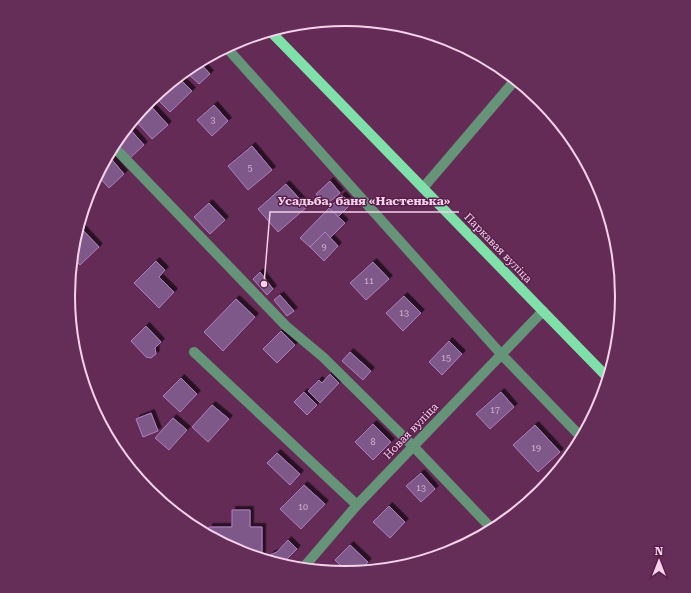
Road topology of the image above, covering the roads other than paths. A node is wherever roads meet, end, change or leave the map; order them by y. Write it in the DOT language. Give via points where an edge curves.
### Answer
graph roads {
  1 [pos="274,35"];
  2 [pos="231,52"];
  3 [pos="512,84"];
  4 [pos="118,151"];
  5 [pos="423,188"];
  6 [pos="543,311"];
  7 [pos="194,352"];
  8 [pos="501,354"];
  9 [pos="605,375"];
  10 [pos="578,434"];
  11 [pos="413,446"];
  12 [pos="357,505"];
  13 [pos="490,525"];
  14 [pos="306,564"];
  1 -- 5 [label="main road, Паркавая вуліца"];
  2 -- 8 [label="street"];
  3 -- 5 [label="street"];
  4 -- 11 [label="street" via="286,326 323,357"];
  5 -- 6 [label="main road, Паркавая вуліца"];
  6 -- 8 [label="street, Новая вуліца"];
  6 -- 9 [label="main road, Паркавая вуліца"];
  7 -- 12 [label="street"];
  8 -- 10 [label="street"];
  8 -- 11 [label="street, Новая вуліца"];
  11 -- 12 [label="street, Новая вуліца"];
  11 -- 13 [label="street"];
  12 -- 14 [label="street, Новая вуліца"];
}
